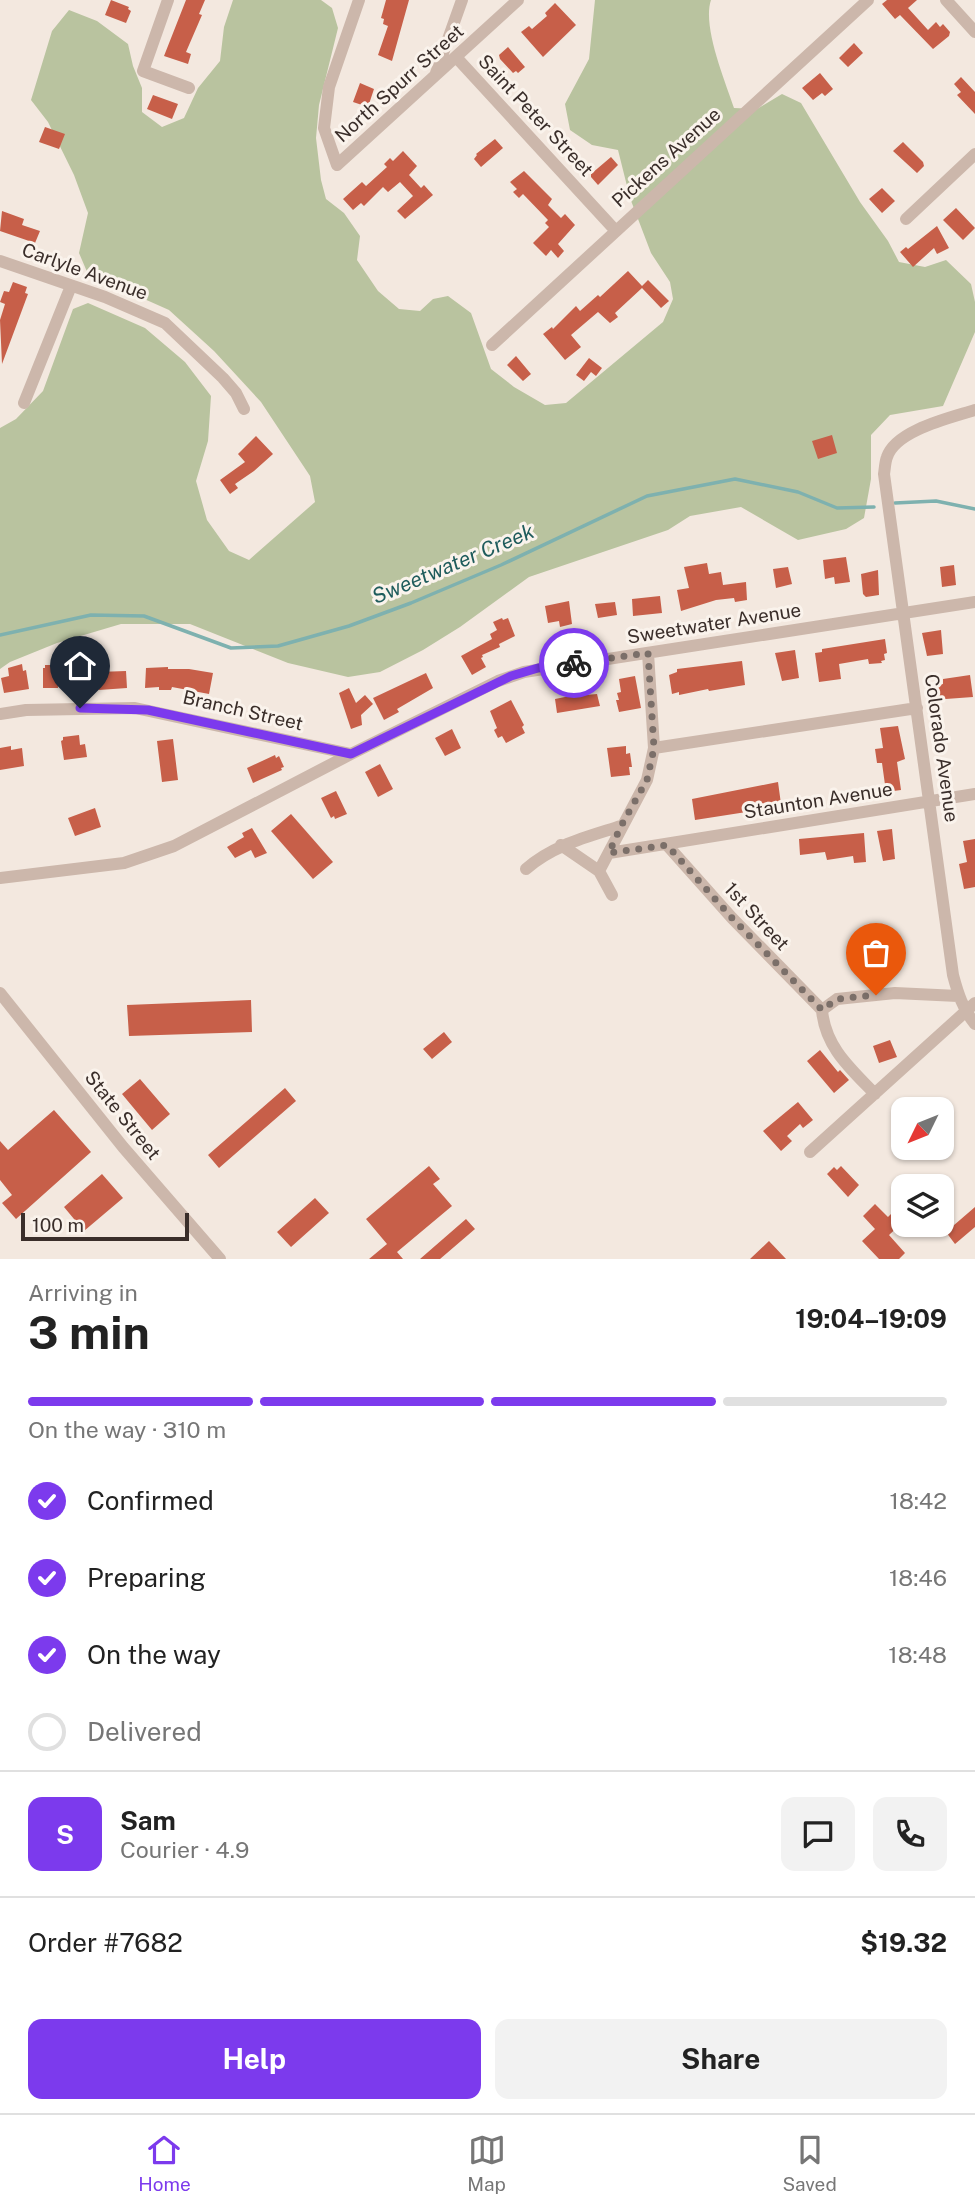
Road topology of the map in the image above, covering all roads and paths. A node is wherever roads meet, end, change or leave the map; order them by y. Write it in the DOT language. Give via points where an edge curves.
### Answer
graph roads {
  1 [pos="168,0"];
  2 [pos="359,0"];
  3 [pos="461,0"];
  4 [pos="519,0"];
  5 [pos="868,0"];
  6 [pos="946,0"];
  7 [pos="975,32"];
  8 [pos="456,57"];
  9 [pos="435,77"];
  10 [pos="189,89"];
  11 [pos="975,154"];
  12 [pos="906,219"];
  13 [pos="615,230"];
  14 [pos="0,261"];
  15 [pos="71,286"];
  16 [pos="492,345"];
  17 [pos="24,403"];
  18 [pos="244,409"];
  19 [pos="975,410"];
  20 [pos="975,603"];
  21 [pos="902,613"];
  22 [pos="648,653"];
  23 [pos="916,708"];
  24 [pos="0,713"];
  25 [pos="654,748"];
  26 [pos="351,754"];
  27 [pos="975,794"];
  28 [pos="931,801"];
  29 [pos="621,826"];
  30 [pos="561,845"];
  31 [pos="667,845"];
  32 [pos="609,853"];
  33 [pos="526,869"];
  34 [pos="599,871"];
  35 [pos="0,878"];
  36 [pos="612,895"];
  37 [pos="0,993"];
  38 [pos="958,996"];
  39 [pos="970,1008"];
  40 [pos="822,1010"];
  41 [pos="975,1024"];
  42 [pos="875,1094"];
  43 [pos="810,1152"];
  44 [pos="220,1259"];
  1 -- 10 [label="street" via="143,71"];
  2 -- 9 [label="street, North Spurr Street" via="329,87 324,128 337,165"];
  3 -- 9 [label="street"];
  4 -- 8 [label="street, North Spurr Street"];
  5 -- 13 [label="street, Pickens Avenue"];
  6 -- 7 [label="street"];
  8 -- 9 [label="street, North Spurr Street"];
  8 -- 13 [label="street, Saint Peter Street"];
  11 -- 12 [label="street"];
  13 -- 16 [label="street, Pickens Avenue"];
  14 -- 15 [label="street, Carlyle Avenue"];
  15 -- 17 [label="street"];
  15 -- 18 [label="street, Carlyle Avenue" via="155,319 182,338 223,378"];
  19 -- 21 [label="street, Colorado Avenue" via="923,428 900,440 887,454 884,474"];
  20 -- 21 [label="street, Sweetwater Avenue"];
  21 -- 22 [label="street, Sweetwater Avenue"];
  21 -- 23 [label="street, Colorado Avenue"];
  22 -- 25 [label="street"];
  22 -- 26 [label="street, Sweetwater Avenue" via="511,676"];
  23 -- 25 [label="street"];
  23 -- 28 [label="street, Colorado Avenue"];
  24 -- 26 [label="street, Branch Street" via="135,708"];
  25 -- 29 [label="street" via="647,780"];
  26 -- 35 [label="street, Sweetwater Avenue" via="187,841 149,856"];
  27 -- 28 [label="street, Staunton Avenue"];
  28 -- 31 [label="street, Staunton Avenue"];
  28 -- 38 [label="street, Colorado Avenue"];
  29 -- 30 [label="street"];
  29 -- 32 [label="street"];
  30 -- 33 [label="street"];
  30 -- 34 [label="street"];
  31 -- 32 [label="street, Staunton Avenue"];
  31 -- 40 [label="street, 1st Street"];
  32 -- 34 [label="street"];
  34 -- 36 [label="street"];
  37 -- 44 [label="street, State Street"];
  38 -- 39 [label="street, Colorado Avenue"];
  38 -- 40 [label="street" via="895,993 837,999"];
  39 -- 41 [label="street, Colorado Avenue"];
  39 -- 42 [label="street"];
  40 -- 42 [label="street" via="830,1043"];
  42 -- 43 [label="street"];
}
